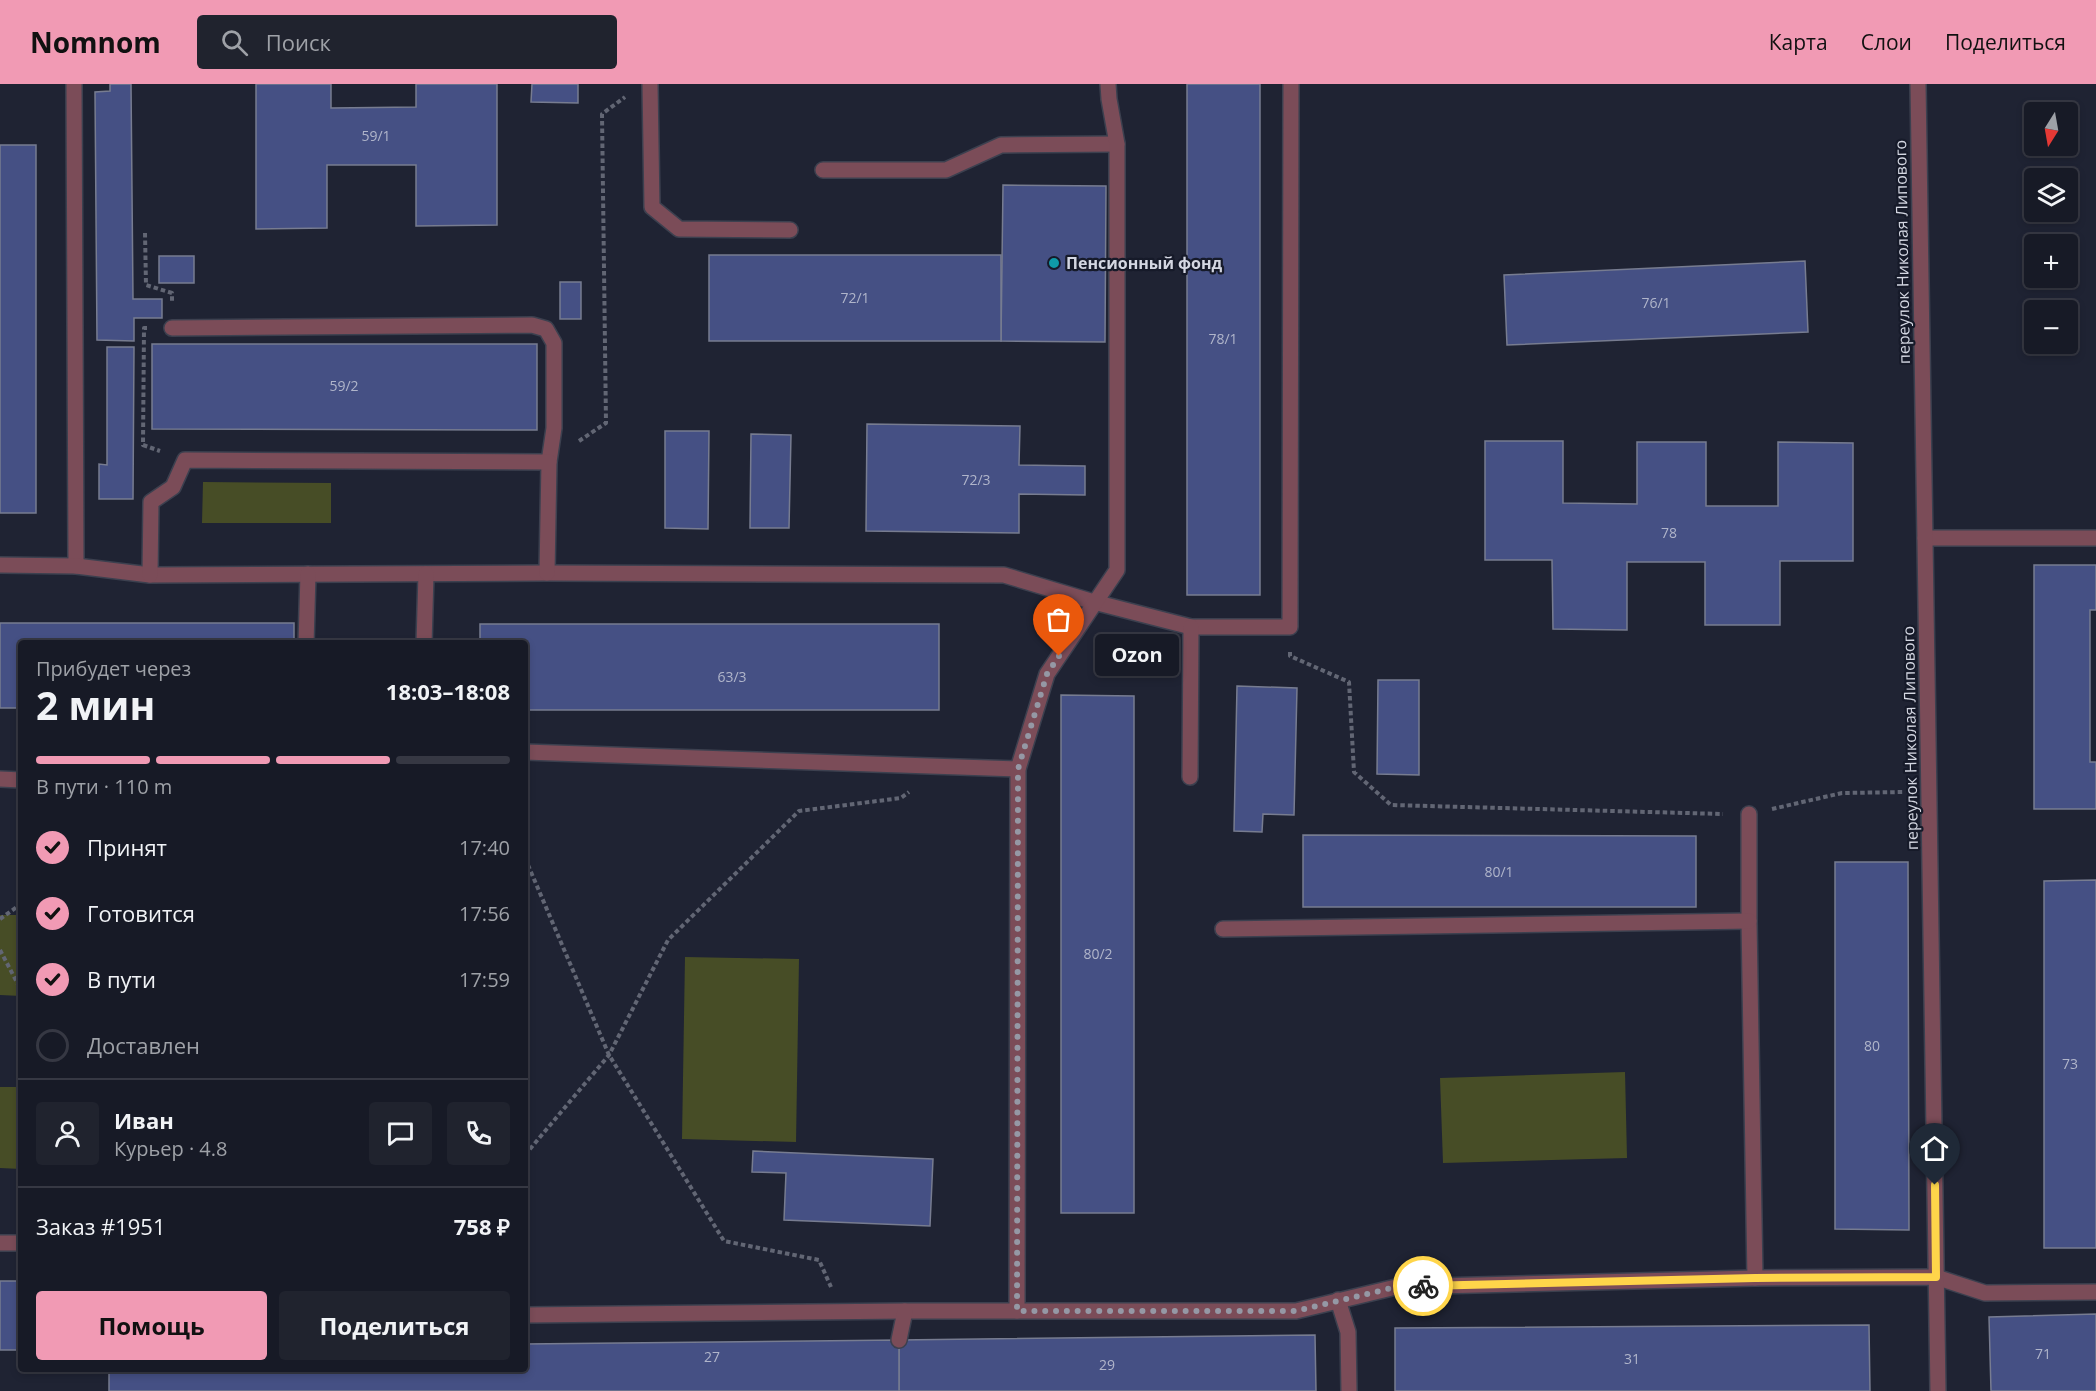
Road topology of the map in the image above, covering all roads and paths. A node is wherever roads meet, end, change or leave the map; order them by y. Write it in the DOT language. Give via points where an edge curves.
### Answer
graph roads {
  1 [pos="74,84"];
  2 [pos="650,84"];
  3 [pos="1108,84"];
  4 [pos="1291,84"];
  5 [pos="1918,84"];
  6 [pos="626,96"];
  7 [pos="1117,144"];
  8 [pos="824,170"];
  9 [pos="790,230"];
  10 [pos="146,233"];
  11 [pos="172,328"];
  12 [pos="185,460"];
  13 [pos="549,462"];
  14 [pos="1925,538"];
  15 [pos="2096,538"];
  16 [pos="0,565"];
  17 [pos="76,566"];
  18 [pos="547,573"];
  19 [pos="308,574"];
  20 [pos="426,574"];
  21 [pos="150,575"];
  22 [pos="1094,602"];
  23 [pos="1191,627"];
  24 [pos="1290,627"];
  25 [pos="306,640"];
  26 [pos="424,640"];
  27 [pos="528,752"];
  28 [pos="942,766"];
  29 [pos="1018,769"];
  30 [pos="1190,777"];
  31 [pos="0,779"];
  32 [pos="18,780"];
  33 [pos="1929,792"];
  34 [pos="1749,814"];
  35 [pos="528,865"];
  36 [pos="18,906"];
  37 [pos="0,919"];
  38 [pos="1749,921"];
  39 [pos="1223,929"];
  40 [pos="0,950"];
  41 [pos="18,984"];
  42 [pos="609,1055"];
  43 [pos="528,1151"];
  44 [pos="0,1243"];
  45 [pos="18,1243"];
  46 [pos="1936,1277"];
  47 [pos="1755,1278"];
  48 [pos="2096,1292"];
  49 [pos="1338,1300"];
  50 [pos="842,1311"];
  51 [pos="905,1311"];
  52 [pos="1017,1311"];
  53 [pos="528,1315"];
  54 [pos="899,1340"];
  55 [pos="1349,1391"];
  56 [pos="1938,1391"];
  1 -- 17 [label="street"];
  2 -- 9 [label="street" via="652,207 679,229"];
  3 -- 7 [label="street"];
  4 -- 24 [label="street"];
  5 -- 14 [label="street, переулок Николая Липового"];
  6 -- 13 [label="path" via="602,114 606,423"];
  7 -- 8 [label="street" via="1001,145 946,170"];
  7 -- 22 [label="street" via="1117,570"];
  10 -- 11 [label="path" via="146,285 172,293"];
  11 -- 12 [label="path" via="144,328 143,445"];
  11 -- 13 [label="street" via="532,325 546,329 554,343 554,428"];
  12 -- 13 [label="street"];
  12 -- 21 [label="street" via="173,487 151,502"];
  13 -- 18 [label="street"];
  14 -- 15 [label="street"];
  14 -- 33 [label="street, переулок Николая Липового"];
  16 -- 17 [label="street"];
  17 -- 21 [label="street"];
  18 -- 20 [label="street"];
  18 -- 22 [label="street" via="1004,575"];
  19 -- 20 [label="street"];
  19 -- 21 [label="street"];
  19 -- 25 [label="street"];
  20 -- 26 [label="street"];
  22 -- 23 [label="street"];
  22 -- 29 [label="street" via="1047,674"];
  23 -- 24 [label="street"];
  23 -- 30 [label="street"];
  24 -- 34 [label="path" via="1290,656 1349,682 1354,772 1391,805"];
  27 -- 28 [label="street"];
  28 -- 29 [label="street"];
  28 -- 42 [label="path" via="901,798 799,811 668,940"];
  29 -- 52 [label="street"];
  31 -- 32 [label="street"];
  33 -- 34 [label="path" via="1842,793"];
  33 -- 46 [label="street, переулок Николая Липового"];
  34 -- 38 [label="street"];
  35 -- 42 [label="path"];
  36 -- 37 [label="path"];
  38 -- 39 [label="street"];
  38 -- 47 [label="street"];
  40 -- 41 [label="path"];
  42 -- 43 [label="path"];
  42 -- 50 [label="path" via="724,1242 819,1260"];
  44 -- 45 [label="street"];
  46 -- 47 [label="street"];
  46 -- 48 [label="street" via="1984,1293"];
  46 -- 56 [label="street, переулок Николая Липового"];
  47 -- 49 [label="street" via="1396,1287"];
  49 -- 52 [label="street" via="1296,1311"];
  49 -- 55 [label="street" via="1348,1332"];
  50 -- 51 [label="street"];
  50 -- 53 [label="street"];
  51 -- 52 [label="street"];
  51 -- 54 [label="street"];
}
